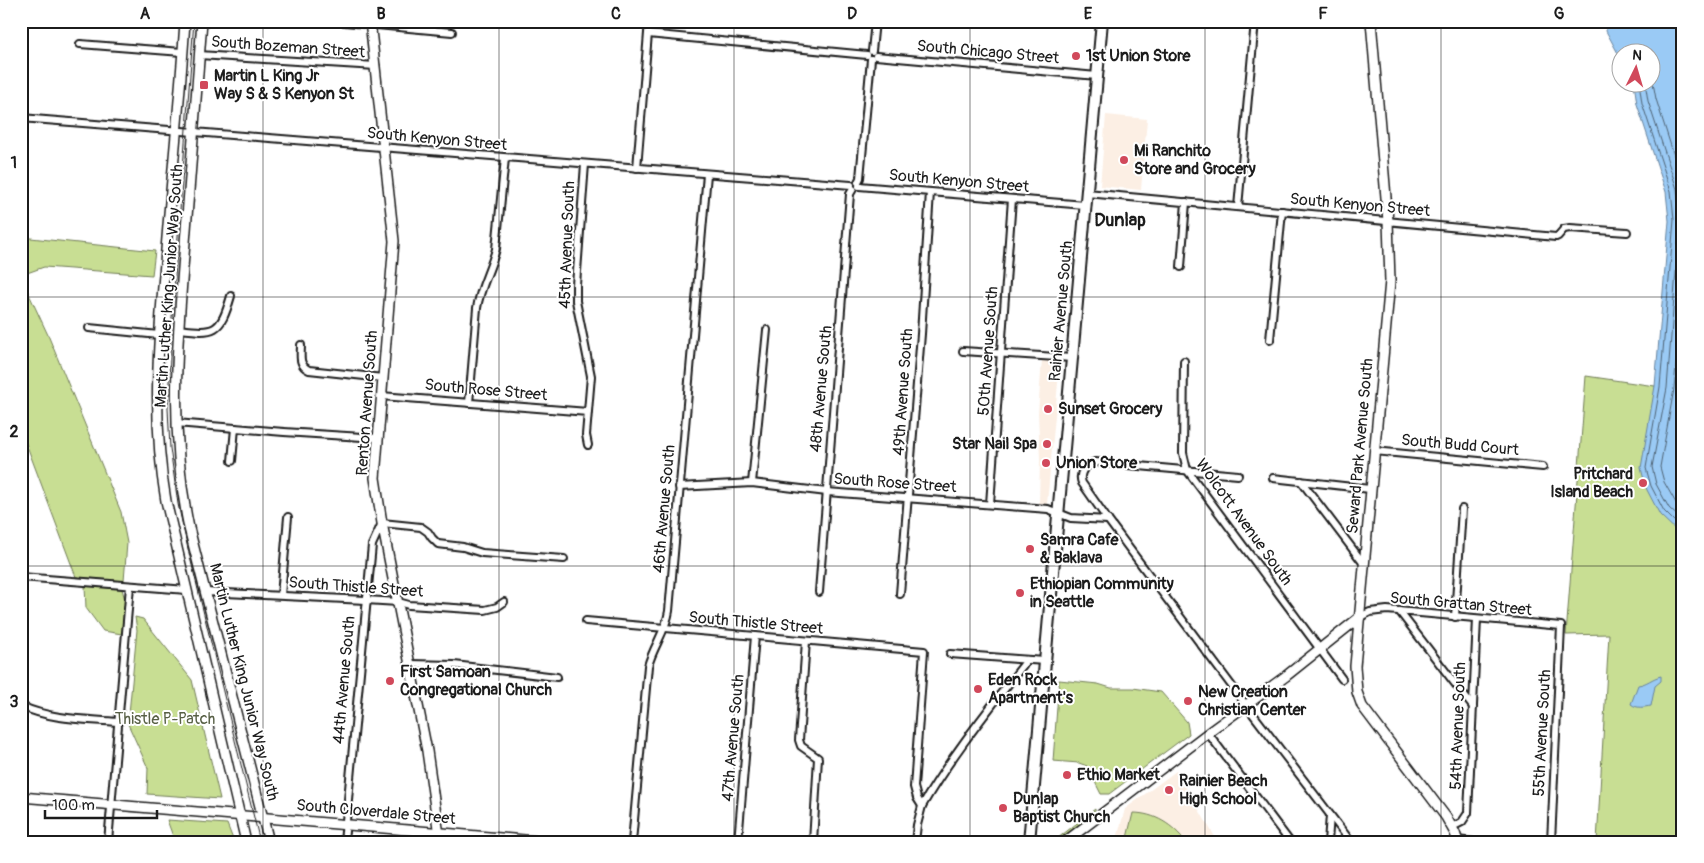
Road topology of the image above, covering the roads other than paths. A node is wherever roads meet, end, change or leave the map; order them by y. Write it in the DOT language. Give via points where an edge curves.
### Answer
graph roads {
  1 [pos="185,21"];
  2 [pos="202,21"];
  3 [pos="334,21"];
  4 [pos="649,21"];
  5 [pos="875,21"];
  6 [pos="1102,21"];
  7 [pos="1255,21"];
  8 [pos="1371,21"];
  9 [pos="371,23"];
  10 [pos="452,32"];
  11 [pos="648,34"];
  12 [pos="80,44"];
  13 [pos="182,52"];
  14 [pos="199,55"];
  15 [pos="871,55"];
  16 [pos="376,66"];
  17 [pos="1097,76"];
  18 [pos="21,118"];
  19 [pos="176,132"];
  20 [pos="194,133"];
  21 [pos="384,148"];
  22 [pos="505,158"];
  23 [pos="585,164"];
  24 [pos="637,168"];
  25 [pos="707,174"];
  26 [pos="855,186"];
  27 [pos="930,192"];
  28 [pos="1086,193"];
  29 [pos="1012,199"];
  30 [pos="1186,202"];
  31 [pos="1085,205"];
  32 [pos="1238,207"];
  33 [pos="1282,211"];
  34 [pos="1388,221"];
  35 [pos="1627,232"];
  36 [pos="1181,268"];
  37 [pos="231,296"];
  38 [pos="89,328"];
  39 [pos="178,329"];
  40 [pos="767,330"];
  41 [pos="159,335"];
  42 [pos="1270,340"];
  43 [pos="301,345"];
  44 [pos="963,351"];
  45 [pos="1002,353"];
  46 [pos="1072,358"];
  47 [pos="1184,361"];
  48 [pos="383,378"];
  49 [pos="382,396"];
  50 [pos="469,403"];
  51 [pos="588,412"];
  52 [pos="176,423"];
  53 [pos="235,428"];
  54 [pos="378,438"];
  55 [pos="588,444"];
  56 [pos="1374,451"];
  57 [pos="232,461"];
  58 [pos="1543,467"];
  59 [pos="1187,470"];
  60 [pos="1238,474"];
  61 [pos="1273,478"];
  62 [pos="1301,481"];
  63 [pos="752,483"];
  64 [pos="679,487"];
  65 [pos="1370,489"];
  66 [pos="826,492"];
  67 [pos="909,498"];
  68 [pos="990,504"];
  69 [pos="1462,510"];
  70 [pos="1058,513"];
  71 [pos="288,517"];
  72 [pos="1108,520"];
  73 [pos="382,523"];
  74 [pos="564,560"];
  75 [pos="1364,564"];
  76 [pos="21,576"];
  77 [pos="130,586"];
  78 [pos="187,590"];
  79 [pos="205,592"];
  80 [pos="819,592"];
  81 [pos="900,594"];
  82 [pos="281,595"];
  83 [pos="366,600"];
  84 [pos="398,602"];
  85 [pos="504,602"];
  86 [pos="1400,611"];
  87 [pos="1360,617"];
  88 [pos="1455,617"];
  89 [pos="1476,619"];
  90 [pos="586,621"];
  91 [pos="1561,626"];
  92 [pos="664,628"];
  93 [pos="755,636"];
  94 [pos="806,641"];
  95 [pos="1320,649"];
  96 [pos="950,654"];
  97 [pos="1027,660"];
  98 [pos="1045,661"];
  99 [pos="410,664"];
  100 [pos="557,677"];
  101 [pos="1342,679"];
  102 [pos="1246,705"];
  103 [pos="21,706"];
  104 [pos="1473,707"];
  105 [pos="118,722"];
  106 [pos="1208,733"];
  107 [pos="21,797"];
  108 [pos="112,805"];
  109 [pos="922,806"];
  110 [pos="239,815"];
  111 [pos="1330,815"];
  112 [pos="263,817"];
  113 [pos="345,824"];
  114 [pos="1452,827"];
  115 [pos="440,837"];
  116 [pos="532,841"];
  117 [pos="1458,841"];
  118 [pos="108,842"];
  119 [pos="246,842"];
  120 [pos="269,842"];
  121 [pos="344,842"];
  122 [pos="548,842"];
  123 [pos="632,842"];
  124 [pos="738,842"];
  125 [pos="813,842"];
  126 [pos="915,842"];
  127 [pos="1029,842"];
  128 [pos="1065,842"];
  129 [pos="1290,842"];
  130 [pos="1328,842"];
  131 [pos="1351,842"];
  132 [pos="1474,842"];
  133 [pos="1551,842"];
  1 -- 13 [label="main road, Martin Luther King Junior Way South"];
  2 -- 14 [label="main road, Martin Luther King Junior Way South"];
  3 -- 9 [label="street"];
  4 -- 11 [label="street"];
  5 -- 15 [label="street, 48th Avenue South"];
  6 -- 17 [label="main road, Rainier Avenue South"];
  7 -- 32 [label="street"];
  8 -- 34 [label="main road, Seward Park Avenue South"];
  9 -- 10 [label="street"];
  9 -- 16 [label="main road, Renton Avenue South"];
  11 -- 15 [label="street, South Chicago Street"];
  11 -- 24 [label="street"];
  12 -- 13 [label="street"];
  13 -- 19 [label="main road, Martin Luther King Junior Way South"];
  14 -- 16 [label="street, South Bozeman Street"];
  14 -- 20 [label="main road, Martin Luther King Junior Way South"];
  15 -- 17 [label="street, South Chicago Street"];
  15 -- 26 [label="street, 48th Avenue South" via="860,178"];
  16 -- 21 [label="main road, Renton Avenue South"];
  17 -- 28 [label="main road, Rainier Avenue South"];
  18 -- 19 [label="street, South Kenyon Street"];
  19 -- 20 [label="street, South Kenyon Street"];
  19 -- 41 [label="main road, Martin Luther King Junior Way South"];
  20 -- 21 [label="street, South Kenyon Street"];
  20 -- 39 [label="main road, Martin Luther King Junior Way South"];
  21 -- 22 [label="street, South Kenyon Street"];
  21 -- 48 [label="main road, Renton Avenue South" via="394,241"];
  22 -- 23 [label="street, South Kenyon Street"];
  22 -- 50 [label="street" via="496,249 477,308"];
  23 -- 24 [label="street, South Kenyon Street"];
  23 -- 51 [label="street, 45th Avenue South" via="576,285 578,313 591,376"];
  24 -- 25 [label="street, South Kenyon Street"];
  25 -- 26 [label="street, South Kenyon Street"];
  25 -- 64 [label="street, 46th Avenue South"];
  26 -- 27 [label="street, South Kenyon Street"];
  26 -- 66 [label="street, 48th Avenue South" via="850,194"];
  27 -- 29 [label="street, South Kenyon Street"];
  27 -- 67 [label="street, 49th Avenue South"];
  28 -- 30 [label="street, South Kenyon Street"];
  28 -- 31 [label="main road, Rainier Avenue South"];
  29 -- 31 [label="street, South Kenyon Street"];
  29 -- 45 [label="street, 50th Avenue South"];
  30 -- 32 [label="street, South Kenyon Street"];
  30 -- 36 [label="street"];
  31 -- 46 [label="main road, Rainier Avenue South"];
  32 -- 33 [label="street, South Kenyon Street"];
  33 -- 34 [label="street, South Kenyon Street"];
  33 -- 42 [label="street"];
  34 -- 35 [label="street, South Kenyon Street" via="1556,237 1568,228"];
  34 -- 56 [label="main road, Seward Park Avenue South" via="1390,281"];
  37 -- 39 [label="street" via="225,315 216,327 204,331"];
  38 -- 41 [label="street"];
  39 -- 52 [label="main road, Martin Luther King Junior Way South"];
  40 -- 63 [label="street"];
  41 -- 78 [label="main road, Martin Luther King Junior Way South" via="158,417 162,474"];
  43 -- 48 [label="street" via="304,368"];
  44 -- 45 [label="street"];
  45 -- 46 [label="street"];
  45 -- 68 [label="street, 50th Avenue South"];
  46 -- 70 [label="main road, Rainier Avenue South"];
  47 -- 59 [label="street, Wolcott Avenue South" via="1183,453"];
  48 -- 49 [label="main road, Renton Avenue South"];
  49 -- 50 [label="street, South Rose Street"];
  49 -- 54 [label="main road, Renton Avenue South"];
  50 -- 51 [label="street, South Rose Street"];
  51 -- 55 [label="street, 45th Avenue South"];
  52 -- 53 [label="street"];
  52 -- 79 [label="main road, Martin Luther King Junior Way South" via="183,498"];
  53 -- 54 [label="street"];
  53 -- 57 [label="street"];
  54 -- 73 [label="main road, Renton Avenue South" via="375,478"];
  56 -- 58 [label="street, South Budd Court"];
  56 -- 65 [label="main road, Seward Park Avenue South"];
  59 -- 60 [label="street"];
  59 -- 72 [label="street" via="1094,462 1086,466 1080,477 1082,483"];
  59 -- 95 [label="street, Wolcott Avenue South"];
  61 -- 62 [label="street"];
  62 -- 65 [label="street"];
  62 -- 75 [label="street"];
  63 -- 64 [label="street, South Rose Street"];
  63 -- 66 [label="street, South Rose Street"];
  64 -- 92 [label="street, 46th Avenue South" via="669,610"];
  65 -- 75 [label="main road, Seward Park Avenue South"];
  66 -- 67 [label="street, South Rose Street"];
  66 -- 80 [label="street, 48th Avenue South"];
  67 -- 68 [label="street, South Rose Street"];
  67 -- 81 [label="street, 49th Avenue South"];
  68 -- 70 [label="street, South Rose Street" via="1048,509"];
  69 -- 88 [label="street"];
  70 -- 72 [label="street, South Rose Street" via="1071,518"];
  70 -- 98 [label="main road, Rainier Avenue South"];
  71 -- 82 [label="street"];
  72 -- 102 [label="street"];
  73 -- 74 [label="street" via="421,527 438,544 482,553"];
  73 -- 83 [label="street, 44th Avenue South" via="372,545"];
  73 -- 84 [label="main road, Renton Avenue South"];
  75 -- 87 [label="main road, Seward Park Avenue South"];
  76 -- 77 [label="street"];
  77 -- 78 [label="street"];
  77 -- 105 [label="street"];
  78 -- 110 [label="main road, Martin Luther King Junior Way South"];
  79 -- 82 [label="street, South Thistle Street"];
  79 -- 112 [label="main road, Martin Luther King Junior Way South"];
  82 -- 83 [label="street, South Thistle Street"];
  83 -- 84 [label="street, South Thistle Street"];
  83 -- 113 [label="street, 44th Avenue South"];
  84 -- 85 [label="street, South Thistle Street" via="485,610"];
  84 -- 99 [label="main road, Renton Avenue South"];
  86 -- 87 [label="street, South Grattan Street" via="1378,610"];
  86 -- 88 [label="street, South Grattan Street"];
  86 -- 104 [label="street"];
  87 -- 95 [label="main road"];
  87 -- 114 [label="main road, Seward Park Avenue South" via="1354,674 1360,701"];
  88 -- 89 [label="street, South Grattan Street"];
  89 -- 91 [label="street, South Grattan Street"];
  89 -- 104 [label="street, 54th Avenue South"];
  90 -- 92 [label="street, South Thistle Street"];
  91 -- 133 [label="street, 55th Avenue South"];
  92 -- 93 [label="street, South Thistle Street"];
  92 -- 123 [label="street, 46th Avenue South" via="648,666"];
  93 -- 94 [label="street, South Thistle Street"];
  93 -- 124 [label="street, 47th Avenue South"];
  94 -- 109 [label="street, South Thistle Street" via="924,651 914,787"];
  94 -- 125 [label="street" via="799,740 801,746 818,758"];
  95 -- 101 [label="street, Wolcott Avenue South"];
  95 -- 102 [label="main road"];
  96 -- 97 [label="street"];
  97 -- 98 [label="street"];
  97 -- 109 [label="street" via="957,750"];
  98 -- 127 [label="main road, Rainier Avenue South"];
  99 -- 100 [label="street" via="454,665"];
  99 -- 115 [label="main road, Renton Avenue South"];
  102 -- 106 [label="main road"];
  102 -- 111 [label="street"];
  103 -- 105 [label="street" via="53,716"];
  104 -- 114 [label="street, 54th Avenue South" via="1468,813 1462,822"];
  105 -- 108 [label="street"];
  106 -- 128 [label="main road"];
  106 -- 129 [label="street"];
  107 -- 108 [label="main road, South Cloverdale Street"];
  108 -- 110 [label="main road, South Cloverdale Street"];
  108 -- 118 [label="street"];
  109 -- 126 [label="street"];
  110 -- 112 [label="main road, South Cloverdale Street"];
  110 -- 119 [label="main road, Martin Luther King Junior Way South"];
  111 -- 130 [label="street"];
  111 -- 131 [label="street"];
  112 -- 113 [label="main road, South Cloverdale Street"];
  112 -- 120 [label="main road, Martin Luther King Junior Way South"];
  113 -- 115 [label="main road, South Cloverdale Street"];
  113 -- 121 [label="street, 44th Avenue South"];
  114 -- 117 [label="main road, Seward Park Avenue South"];
  115 -- 116 [label="main road, South Cloverdale Street"];
  116 -- 122 [label="main road, South Cloverdale Street"];
  117 -- 132 [label="street"];
}
